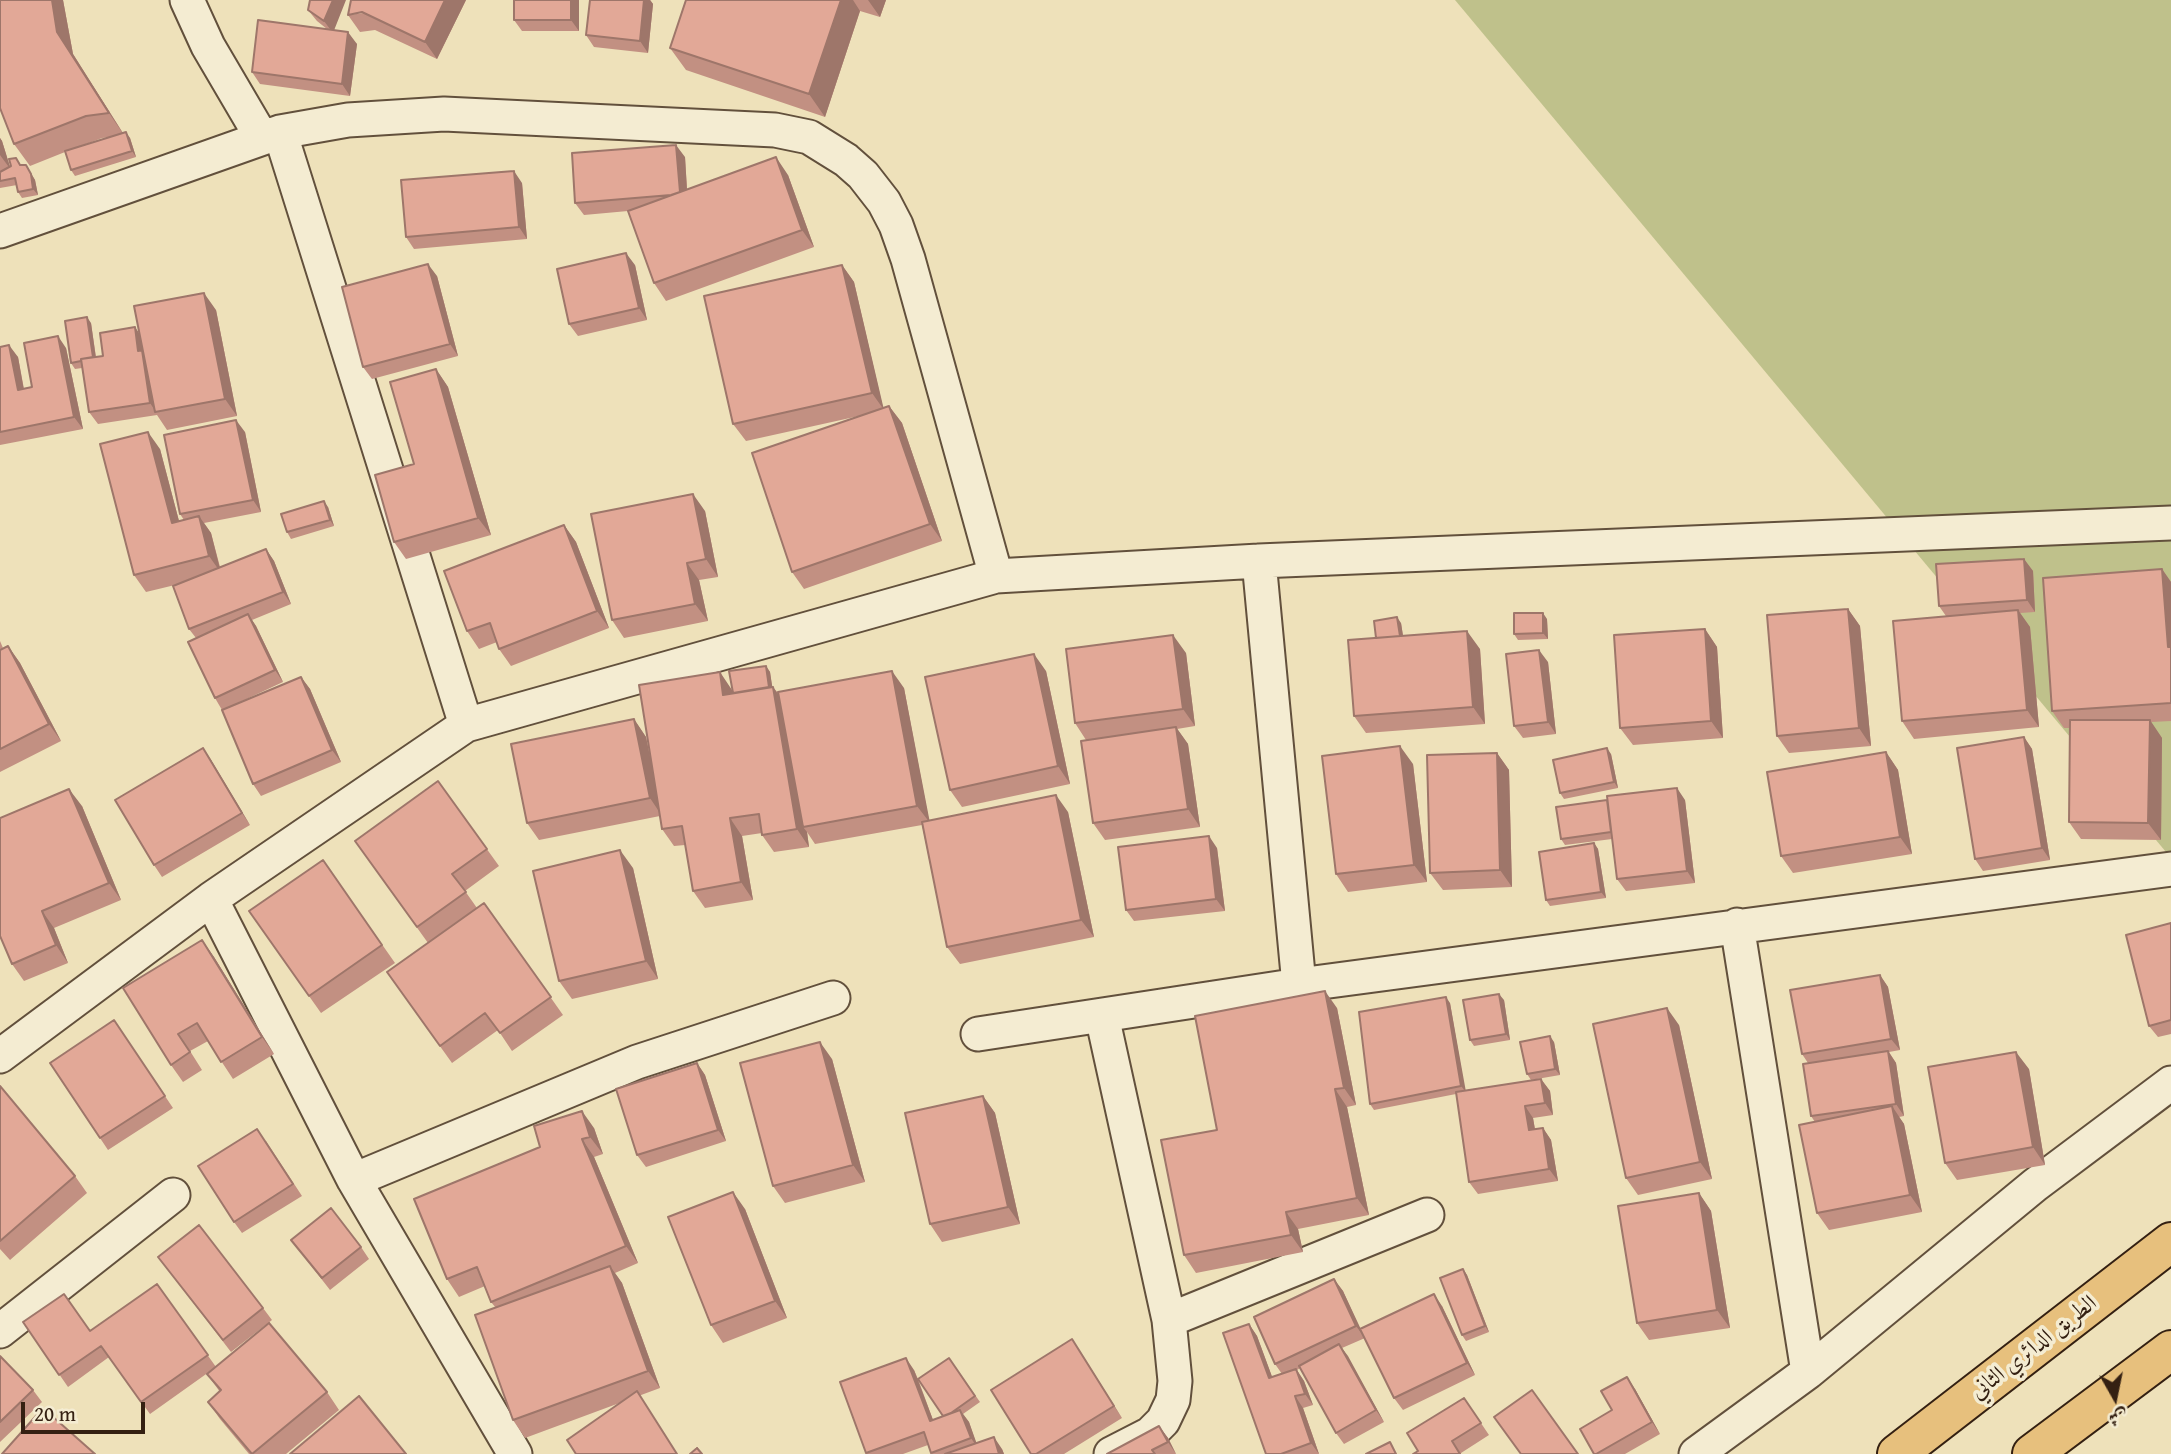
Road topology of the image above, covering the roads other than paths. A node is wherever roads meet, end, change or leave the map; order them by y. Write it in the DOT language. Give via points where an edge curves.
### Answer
graph roads {
  1 [pos="187,0"];
  2 [pos="271,135"];
  3 [pos="0,231"];
  4 [pos="2171,523"];
  5 [pos="1259,561"];
  6 [pos="996,576"];
  7 [pos="466,725"];
  8 [pos="2171,869"];
  9 [pos="211,899"];
  10 [pos="1737,925"];
  11 [pos="1299,985"];
  12 [pos="833,998"];
  13 [pos="1102,1016"];
  14 [pos="978,1034"];
  15 [pos="0,1056"];
  16 [pos="2171,1083"];
  17 [pos="354,1180"];
  18 [pos="173,1195"];
  19 [pos="1427,1215"];
  20 [pos="2171,1242"];
  21 [pos="1169,1320"];
  22 [pos="0,1331"];
  23 [pos="2171,1350"];
  24 [pos="1808,1372"];
  25 [pos="515,1454"];
  26 [pos="1111,1454"];
  27 [pos="1696,1454"];
  28 [pos="1897,1454"];
  29 [pos="2032,1454"];
  1 -- 2 [label="street" via="208,46"];
  2 -- 3 [label="street"];
  2 -- 6 [label="street" via="348,120 444,114 775,130 808,137 846,160 884,202 896,225"];
  2 -- 7 [label="street"];
  4 -- 5 [label="street"];
  5 -- 6 [label="street"];
  5 -- 11 [label="street"];
  6 -- 7 [label="street"];
  7 -- 9 [label="street"];
  8 -- 10 [label="street"];
  9 -- 15 [label="street"];
  9 -- 17 [label="street"];
  10 -- 11 [label="street"];
  10 -- 24 [label="street"];
  11 -- 13 [label="street"];
  12 -- 17 [label="street" via="637,1062"];
  13 -- 14 [label="street"];
  13 -- 21 [label="street"];
  16 -- 24 [label="street" via="2035,1185"];
  17 -- 25 [label="street"];
  18 -- 22 [label="street"];
  19 -- 21 [label="street"];
  20 -- 28 [label="highway, الطريق الدائري الثاني"];
  21 -- 26 [label="street" via="1175,1381 1169,1411 1150,1434"];
  23 -- 29 [label="highway"];
  24 -- 27 [label="street"];
}
